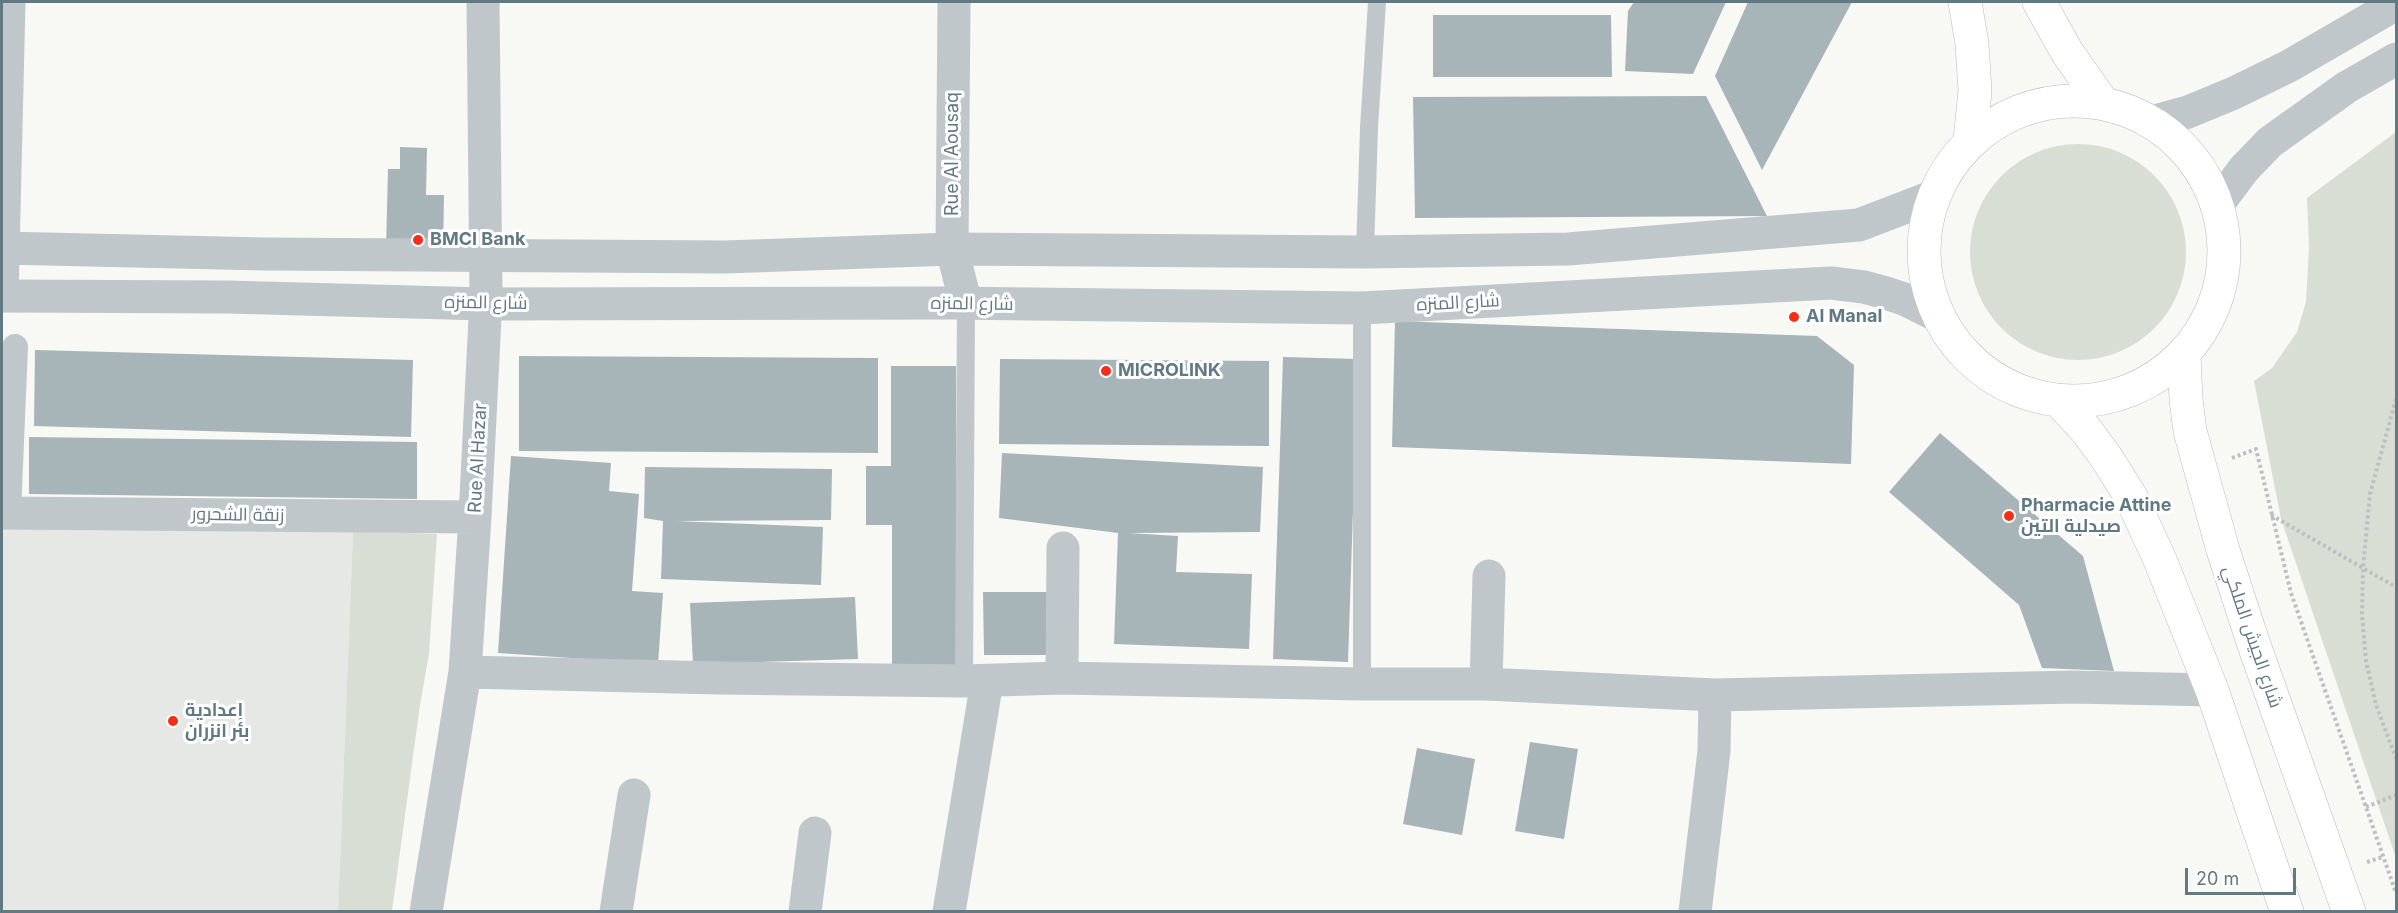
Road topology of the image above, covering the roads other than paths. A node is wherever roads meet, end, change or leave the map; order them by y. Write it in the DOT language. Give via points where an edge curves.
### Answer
graph roads {
  1 [pos="9,2"];
  2 [pos="483,2"];
  3 [pos="954,2"];
  4 [pos="1377,2"];
  5 [pos="1965,2"];
  6 [pos="2039,2"];
  7 [pos="2397,4"];
  8 [pos="2397,59"];
  9 [pos="2102,102"];
  10 [pos="2151,122"];
  11 [pos="1970,141"];
  12 [pos="1932,197"];
  13 [pos="2217,205"];
  14 [pos="2,248"];
  15 [pos="952,249"];
  16 [pos="1365,252"];
  17 [pos="484,255"];
  18 [pos="2,296"];
  19 [pos="485,304"];
  20 [pos="966,304"];
  21 [pos="1362,308"];
  22 [pos="1936,315"];
  23 [pos="15,347"];
  24 [pos="2184,355"];
  25 [pos="2060,402"];
  26 [pos="5,513"];
  27 [pos="475,517"];
  28 [pos="1063,548"];
  29 [pos="1489,576"];
  30 [pos="465,672"];
  31 [pos="1062,678"];
  32 [pos="976,681"];
  33 [pos="1362,684"];
  34 [pos="1486,684"];
  35 [pos="2212,690"];
  36 [pos="1714,695"];
  37 [pos="634,795"];
  38 [pos="815,833"];
  39 [pos="432,911"];
  40 [pos="616,912"];
  41 [pos="805,912"];
  42 [pos="949,912"];
  43 [pos="1695,912"];
  44 [pos="2287,912"];
  45 [pos="2349,912"];
  1 -- 14 [label="street"];
  2 -- 17 [label="street, Rue Al Hazar"];
  3 -- 15 [label="street, Rue Al Aousaq"];
  4 -- 16 [label="lane"];
  5 -- 11 [label="main road" via="1975,91"];
  6 -- 9 [label="main road"];
  7 -- 10 [label="street" via="2234,93"];
  8 -- 13 [label="street" via="2347,87 2271,142"];
  9 -- 10 [label="main road"];
  9 -- 11 [label="main road" via="2055,101 2009,114"];
  10 -- 13 [label="main road" via="2180,144 2202,172"];
  11 -- 12 [label="main road"];
  12 -- 16 [label="street" via="1859,225 1569,249"];
  12 -- 22 [label="main road" via="1922,256"];
  13 -- 24 [label="main road" via="2225,258 2213,310"];
  14 -- 17 [label="street"];
  14 -- 18 [label="street"];
  15 -- 16 [label="street"];
  15 -- 17 [label="street" via="725,256"];
  15 -- 20 [label="street, Rue Al Aousaq"];
  17 -- 19 [label="street, Rue Al Hazar"];
  18 -- 19 [label="street, شارع المنزه"];
  19 -- 20 [label="street, شارع المنزه"];
  19 -- 27 [label="street, Rue Al Hazar"];
  20 -- 21 [label="street, شارع المنزه"];
  20 -- 32 [label="lane"];
  21 -- 22 [label="street, شارع المنزه" via="1831,284 1886,293"];
  21 -- 33 [label="lane"];
  22 -- 25 [label="main road" via="1967,358 2001,382"];
  23 -- 26 [label="street"];
  24 -- 25 [label="main road" via="2148,383 2127,392 2106,399"];
  24 -- 45 [label="main road, شارع الجيش الملكي" via="2190,431 2223,550"];
  25 -- 35 [label="main road" via="2099,448 2131,497"];
  26 -- 27 [label="street, زنقة الشحرور"];
  27 -- 30 [label="street, Rue Al Hazar"];
  28 -- 31 [label="street"];
  29 -- 34 [label="street"];
  30 -- 32 [label="street"];
  30 -- 39 [label="street, Rue Al Hazar"];
  31 -- 32 [label="street"];
  31 -- 33 [label="street"];
  32 -- 42 [label="street"];
  33 -- 34 [label="street"];
  34 -- 36 [label="street"];
  35 -- 36 [label="street" via="2073,687"];
  35 -- 44 [label="main road"];
  36 -- 43 [label="street" via="1714,751"];
  37 -- 40 [label="street"];
  38 -- 41 [label="street"];
}
